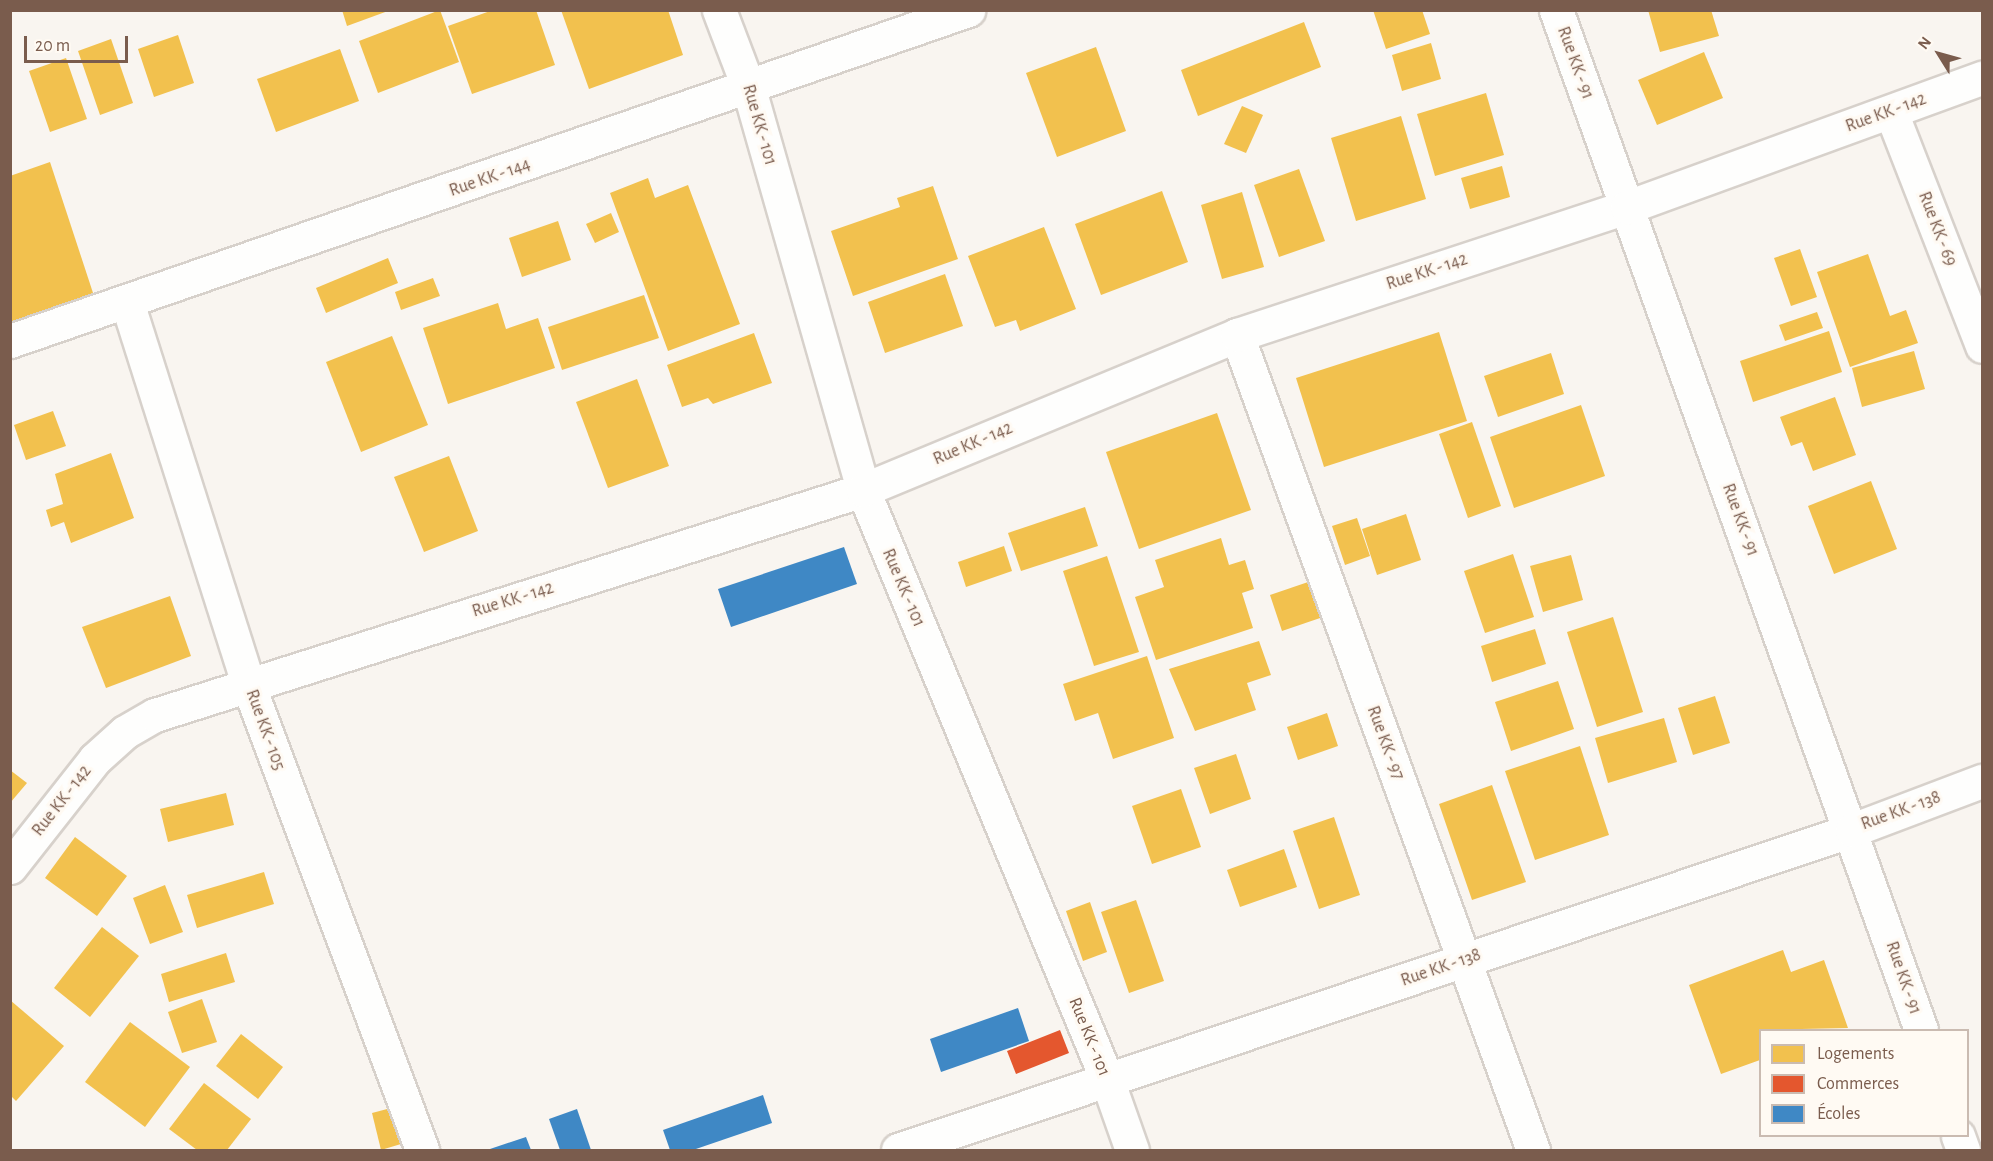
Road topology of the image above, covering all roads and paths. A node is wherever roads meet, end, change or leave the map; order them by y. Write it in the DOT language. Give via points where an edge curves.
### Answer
graph roads {
  1 [pos="719,10"];
  2 [pos="968,10"];
  3 [pos="1556,10"];
  4 [pos="1983,78"];
  5 [pos="749,89"];
  6 [pos="1891,112"];
  7 [pos="1627,207"];
  8 [pos="127,302"];
  9 [pos="1237,335"];
  10 [pos="10,342"];
  11 [pos="1983,346"];
  12 [pos="862,490"];
  13 [pos="248,684"];
  14 [pos="1983,781"];
  15 [pos="1852,830"];
  16 [pos="10,867"];
  17 [pos="1464,960"];
  18 [pos="1921,1029"];
  19 [pos="1108,1082"];
  20 [pos="422,1150"];
  21 [pos="898,1150"];
  22 [pos="1132,1150"];
  23 [pos="1533,1150"];
  1 -- 5 [label="street, Rue KK - 101"];
  2 -- 5 [label="street, Rue KK - 144"];
  3 -- 7 [label="street, Rue KK - 91"];
  4 -- 6 [label="street, Rue KK - 142"];
  5 -- 8 [label="street, Rue KK - 144"];
  5 -- 12 [label="street, Rue KK - 101"];
  6 -- 7 [label="street, Rue KK - 142"];
  6 -- 11 [label="street, Rue KK - 69"];
  7 -- 9 [label="street, Rue KK - 142"];
  7 -- 15 [label="street, Rue KK - 91"];
  8 -- 10 [label="street, Rue KK - 144"];
  8 -- 13 [label="street, Rue KK - 105"];
  9 -- 12 [label="street, Rue KK - 142"];
  9 -- 17 [label="street, Rue KK - 97"];
  12 -- 13 [label="street, Rue KK - 142"];
  12 -- 19 [label="street, Rue KK - 101"];
  13 -- 16 [label="street, Rue KK - 142" via="155,715 125,732 95,759"];
  13 -- 20 [label="street, Rue KK - 105"];
  14 -- 15 [label="street, Rue KK - 138"];
  15 -- 17 [label="street, Rue KK - 138"];
  15 -- 18 [label="street, Rue KK - 91"];
  17 -- 19 [label="street, Rue KK - 138"];
  17 -- 23 [label="street, Rue KK - 97"];
  19 -- 21 [label="street, Rue KK - 138"];
  19 -- 22 [label="street, Rue KK - 101"];
}
